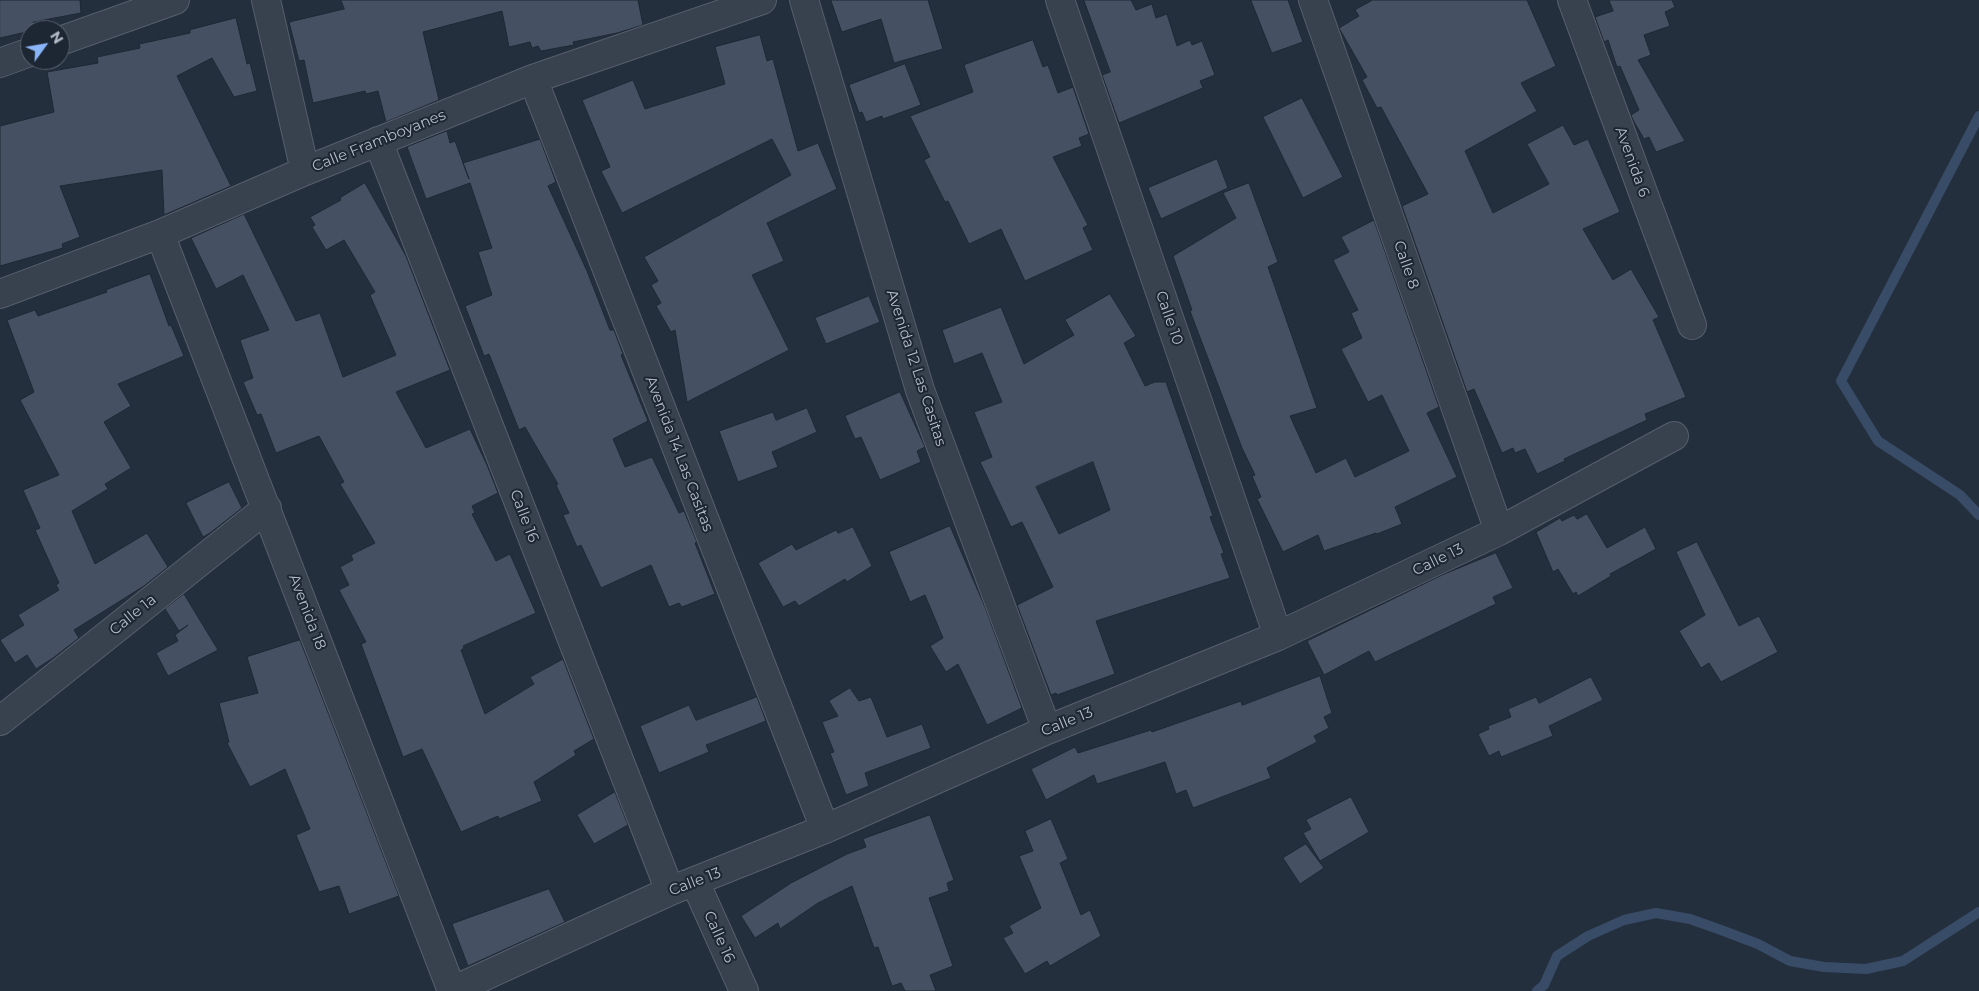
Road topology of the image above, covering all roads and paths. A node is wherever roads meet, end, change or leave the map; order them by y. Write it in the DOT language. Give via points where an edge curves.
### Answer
graph roads {
  1 [pos="175,0"];
  2 [pos="266,0"];
  3 [pos="762,0"];
  4 [pos="804,0"];
  5 [pos="1060,0"];
  6 [pos="1313,0"];
  7 [pos="1572,0"];
  8 [pos="70,37"];
  9 [pos="20,56"];
  10 [pos="0,63"];
  11 [pos="533,79"];
  12 [pos="378,141"];
  13 [pos="305,171"];
  14 [pos="160,234"];
  15 [pos="0,294"];
  16 [pos="1692,325"];
  17 [pos="1674,436"];
  18 [pos="267,508"];
  19 [pos="1499,531"];
  20 [pos="1278,636"];
  21 [pos="0,721"];
  22 [pos="1047,730"];
  23 [pos="825,829"];
  24 [pos="683,886"];
  25 [pos="452,991"];
  26 [pos="744,991"];
  1 -- 8 [label="street"];
  2 -- 13 [label="street"];
  3 -- 11 [label="street, Calle Framboyanes"];
  4 -- 22 [label="street, Avenida 12 Las Casitas" via="920,390"];
  5 -- 20 [label="street, Calle 10"];
  6 -- 19 [label="street, Calle 8"];
  7 -- 16 [label="street, Avenida 6"];
  9 -- 10 [label="street"];
  11 -- 12 [label="street, Calle Framboyanes"];
  11 -- 23 [label="street, Avenida 14 Las Casitas"];
  12 -- 13 [label="street, Calle Framboyanes"];
  12 -- 24 [label="street, Calle 16"];
  13 -- 14 [label="street, Calle Framboyanes"];
  14 -- 15 [label="street, Calle Framboyanes"];
  14 -- 18 [label="street, Avenida 18"];
  17 -- 19 [label="street, Calle 13"];
  18 -- 21 [label="street, Calle 1a"];
  18 -- 25 [label="street, Avenida 18"];
  19 -- 20 [label="street, Calle 13"];
  20 -- 22 [label="street, Calle 13"];
  22 -- 23 [label="street, Calle 13"];
  23 -- 24 [label="street, Calle 13"];
  24 -- 25 [label="street, Calle 13"];
  24 -- 26 [label="street, Calle 16"];
}
